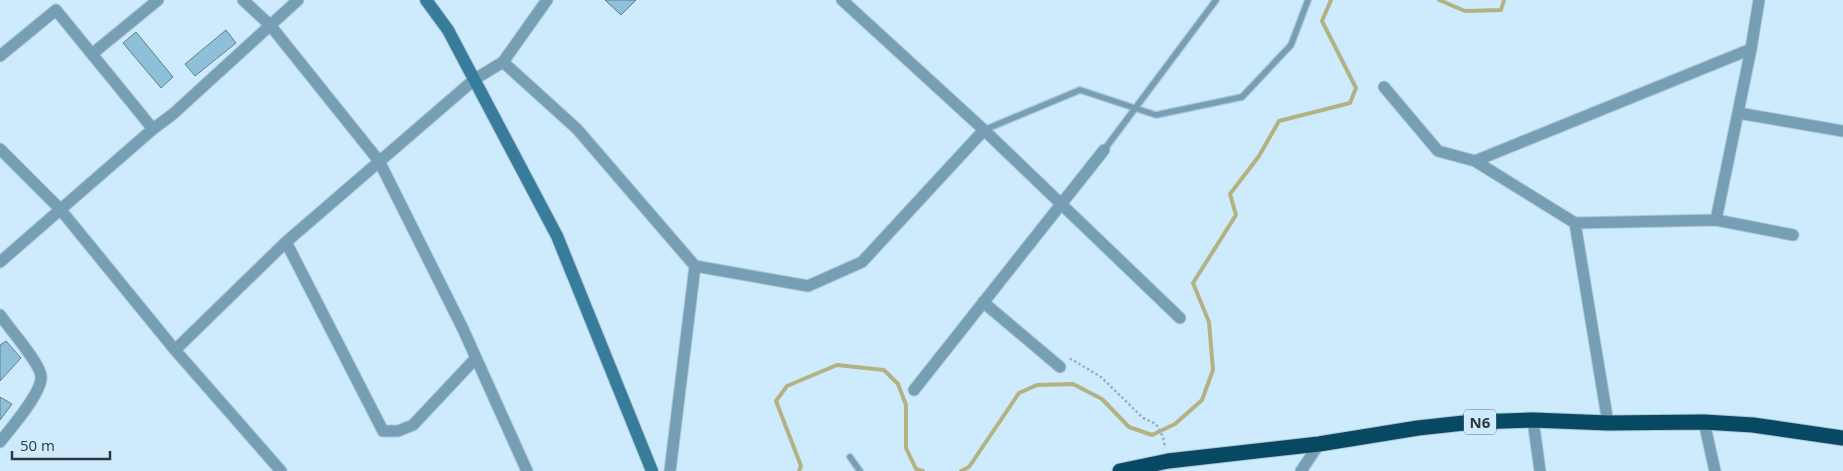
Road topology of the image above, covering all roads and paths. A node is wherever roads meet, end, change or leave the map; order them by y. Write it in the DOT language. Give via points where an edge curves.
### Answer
graph roads {
  1 [pos="158,0"];
  2 [pos="243,0"];
  3 [pos="298,0"];
  4 [pos="426,0"];
  5 [pos="547,0"];
  6 [pos="842,0"];
  7 [pos="1216,0"];
  8 [pos="1308,0"];
  9 [pos="1759,0"];
  10 [pos="270,25"];
  11 [pos="1751,49"];
  12 [pos="92,54"];
  13 [pos="0,56"];
  14 [pos="503,62"];
  15 [pos="475,80"];
  16 [pos="1384,87"];
  17 [pos="1137,108"];
  18 [pos="1738,113"];
  19 [pos="153,129"];
  20 [pos="984,130"];
  21 [pos="1843,131"];
  22 [pos="0,149"];
  23 [pos="1104,150"];
  24 [pos="379,161"];
  25 [pos="1475,161"];
  26 [pos="1061,205"];
  27 [pos="60,209"];
  28 [pos="1716,220"];
  29 [pos="1574,223"];
  30 [pos="1793,235"];
  31 [pos="286,242"];
  32 [pos="0,262"];
  33 [pos="695,266"];
  34 [pos="983,302"];
  35 [pos="0,315"];
  36 [pos="1180,318"];
  37 [pos="175,350"];
  38 [pos="476,358"];
  39 [pos="1060,367"];
  40 [pos="914,390"];
  41 [pos="1533,420"];
  42 [pos="1608,422"];
  43 [pos="1704,422"];
  44 [pos="1162,436"];
  45 [pos="1843,438"];
  46 [pos="0,442"];
  47 [pos="1320,444"];
  48 [pos="850,457"];
  49 [pos="280,471"];
  50 [pos="527,471"];
  51 [pos="652,471"];
  52 [pos="670,471"];
  53 [pos="860,471"];
  54 [pos="1120,471"];
  55 [pos="1301,471"];
  56 [pos="1540,471"];
  57 [pos="1715,471"];
  1 -- 12 [label="street"];
  2 -- 10 [label="street"];
  3 -- 10 [label="street"];
  4 -- 15 [label="main road" via="448,30"];
  5 -- 14 [label="street"];
  6 -- 20 [label="street"];
  7 -- 17 [label="lane"];
  8 -- 17 [label="lane" via="1291,45 1242,97 1156,115"];
  9 -- 11 [label="street"];
  10 -- 19 [label="street"];
  10 -- 24 [label="street"];
  11 -- 18 [label="street"];
  11 -- 25 [label="street"];
  12 -- 13 [label="street" via="56,10"];
  12 -- 19 [label="street"];
  14 -- 15 [label="street"];
  14 -- 33 [label="street" via="577,129"];
  15 -- 24 [label="street"];
  15 -- 51 [label="main road" via="557,236"];
  16 -- 25 [label="street" via="1438,151"];
  17 -- 20 [label="lane" via="1080,90"];
  17 -- 23 [label="lane"];
  18 -- 21 [label="street"];
  18 -- 28 [label="street"];
  19 -- 27 [label="street"];
  20 -- 26 [label="street"];
  20 -- 33 [label="street" via="862,262 808,286"];
  22 -- 27 [label="street"];
  23 -- 26 [label="street"];
  24 -- 31 [label="street"];
  24 -- 38 [label="street"];
  25 -- 29 [label="street"];
  26 -- 34 [label="street"];
  26 -- 36 [label="street"];
  27 -- 32 [label="street"];
  27 -- 37 [label="street"];
  28 -- 29 [label="street"];
  28 -- 30 [label="street"];
  29 -- 42 [label="street"];
  31 -- 37 [label="street"];
  31 -- 38 [label="street" via="382,431 398,431 413,425"];
  33 -- 52 [label="street"];
  34 -- 39 [label="street"];
  34 -- 40 [label="street"];
  35 -- 46 [label="street" via="37,365 42,377 38,390"];
  37 -- 49 [label="street"];
  38 -- 50 [label="street"];
  39 -- 44 [label="path" via="1071,359 1102,377 1143,418 1156,424"];
  41 -- 42 [label="highway, N6"];
  41 -- 47 [label="highway, N6" via="1418,428"];
  41 -- 56 [label="street"];
  42 -- 43 [label="highway, N6"];
  43 -- 45 [label="highway, N6" via="1753,425"];
  43 -- 57 [label="street"];
  47 -- 54 [label="highway, N6" via="1168,461"];
  47 -- 55 [label="street"];
  48 -- 53 [label="lane"];
}
